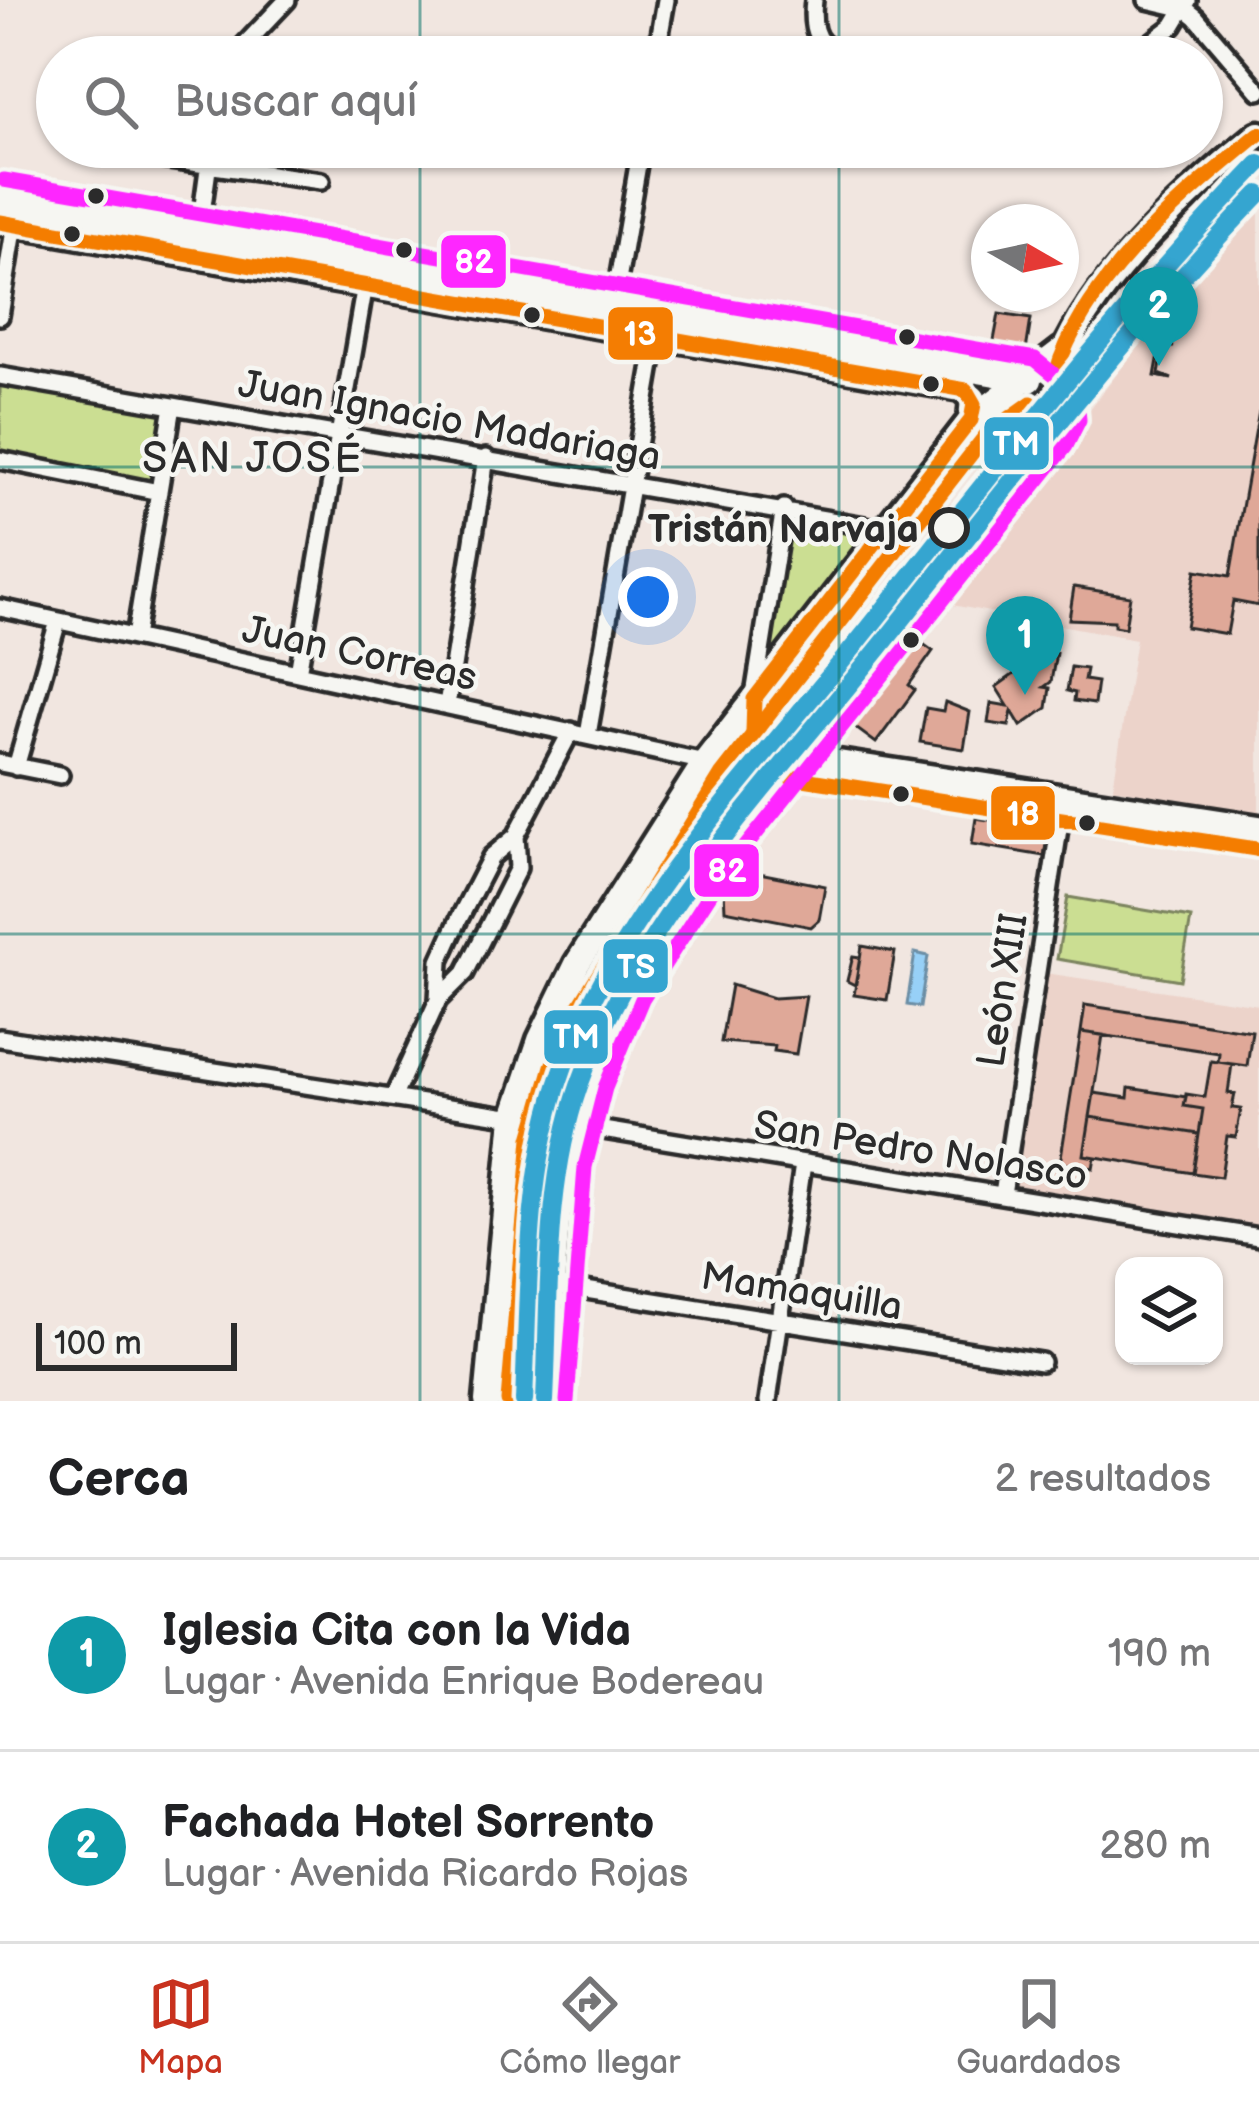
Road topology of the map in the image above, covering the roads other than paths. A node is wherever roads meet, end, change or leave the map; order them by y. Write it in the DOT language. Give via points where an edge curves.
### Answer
graph roads {
  1 [pos="287,0"];
  2 [pos="666,0"];
  3 [pos="814,0"];
  4 [pos="1147,0"];
  5 [pos="1187,4"];
  6 [pos="253,36"];
  7 [pos="660,36"];
  8 [pos="815,36"];
  9 [pos="1160,36"];
  10 [pos="1213,36"];
  11 [pos="1223,48"];
  12 [pos="1259,92"];
  13 [pos="1259,134"];
  14 [pos="1223,167"];
  15 [pos="208,168"];
  16 [pos="229,168"];
  17 [pos="637,168"];
  18 [pos="1222,168"];
  19 [pos="321,181"];
  20 [pos="0,201"];
  21 [pos="4,222"];
  22 [pos="199,235"];
  23 [pos="367,273"];
  24 [pos="0,316"];
  25 [pos="612,316"];
  26 [pos="659,326"];
  27 [pos="1069,344"];
  28 [pos="0,376"];
  29 [pos="1027,380"];
  30 [pos="173,406"];
  31 [pos="971,420"];
  32 [pos="1054,427"];
  33 [pos="340,434"];
  34 [pos="486,458"];
  35 [pos="0,460"];
  36 [pos="632,484"];
  37 [pos="159,492"];
  38 [pos="784,508"];
  39 [pos="888,530"];
  40 [pos="0,608"];
  41 [pos="58,621"];
  42 [pos="135,637"];
  43 [pos="298,673"];
  44 [pos="754,699"];
  45 [pos="447,705"];
  46 [pos="579,733"];
  47 [pos="793,756"];
  48 [pos="705,763"];
  49 [pos="8,765"];
  50 [pos="60,776"];
  51 [pos="1064,796"];
  52 [pos="1259,828"];
  53 [pos="517,836"];
  54 [pos="438,1000"];
  55 [pos="0,1038"];
  56 [pos="394,1098"];
  57 [pos="514,1117"];
  58 [pos="572,1125"];
  59 [pos="803,1164"];
  60 [pos="1003,1194"];
  61 [pos="1259,1237"];
  62 [pos="554,1286"];
  63 [pos="781,1319"];
  64 [pos="1041,1362"];
  65 [pos="487,1401"];
  66 [pos="546,1401"];
  67 [pos="768,1401"];
  1 -- 6 [label="street"];
  2 -- 7 [label="street"];
  3 -- 8 [label="street"];
  4 -- 5 [label="street"];
  5 -- 9 [label="street"];
  5 -- 10 [label="street"];
  11 -- 12 [label="street"];
  13 -- 14 [label="main road"];
  15 -- 22 [label="street"];
  16 -- 19 [label="street"];
  17 -- 25 [label="street"];
  18 -- 27 [label="main road" via="1167,218"];
  20 -- 22 [label="main road"];
  21 -- 23 [label="main road"];
  21 -- 24 [label="street"];
  22 -- 23 [label="main road"];
  23 -- 25 [label="main road"];
  23 -- 33 [label="street"];
  25 -- 26 [label="main road"];
  26 -- 29 [label="main road"];
  26 -- 31 [label="main road" via="966,390"];
  26 -- 36 [label="street"];
  27 -- 29 [label="main road"];
  27 -- 32 [label="main road" via="1058,368 1064,403"];
  28 -- 30 [label="street, Juan Ignacio Madariaga"];
  29 -- 31 [label="main road"];
  29 -- 32 [label="main road" via="1055,397"];
  30 -- 33 [label="street, Juan Ignacio Madariaga"];
  30 -- 37 [label="street"];
  31 -- 39 [label="main road"];
  32 -- 47 [label="main road"];
  33 -- 34 [label="street, Juan Ignacio Madariaga"];
  33 -- 43 [label="street"];
  34 -- 36 [label="street, Juan Ignacio Madariaga"];
  34 -- 45 [label="street"];
  35 -- 37 [label="street"];
  36 -- 38 [label="street, Juan Ignacio Madariaga"];
  36 -- 46 [label="street"];
  37 -- 42 [label="street"];
  38 -- 39 [label="street, Juan Ignacio Madariaga"];
  38 -- 44 [label="street"];
  39 -- 44 [label="main road"];
  40 -- 41 [label="street, Juan Correas"];
  41 -- 42 [label="street, Juan Correas"];
  41 -- 49 [label="street"];
  42 -- 43 [label="street, Juan Correas"];
  43 -- 45 [label="street, Juan Correas"];
  44 -- 47 [label="main road" via="754,732"];
  44 -- 48 [label="main road"];
  45 -- 46 [label="street, Juan Correas"];
  46 -- 48 [label="street, Juan Correas"];
  46 -- 53 [label="street"];
  47 -- 51 [label="main road"];
  47 -- 58 [label="main road" via="649,943 601,1036"];
  48 -- 57 [label="main road" via="577,964"];
  49 -- 50 [label="street"];
  51 -- 52 [label="main road"];
  51 -- 60 [label="street, León XIII"];
  53 -- 54 [label="street" via="518,868 465,973"];
  53 -- 54 [label="street" via="491,857 459,920 440,962"];
  54 -- 56 [label="street"];
  55 -- 56 [label="street"];
  56 -- 57 [label="street"];
  57 -- 65 [label="main road"];
  58 -- 59 [label="street, San Pedro Nolasco"];
  58 -- 62 [label="main road"];
  59 -- 60 [label="street, San Pedro Nolasco"];
  59 -- 63 [label="street"];
  60 -- 61 [label="street, San Pedro Nolasco"];
  62 -- 63 [label="street, Mamaquilla"];
  62 -- 66 [label="main road"];
  63 -- 64 [label="street, Mamaquilla"];
  63 -- 67 [label="street"];
}
